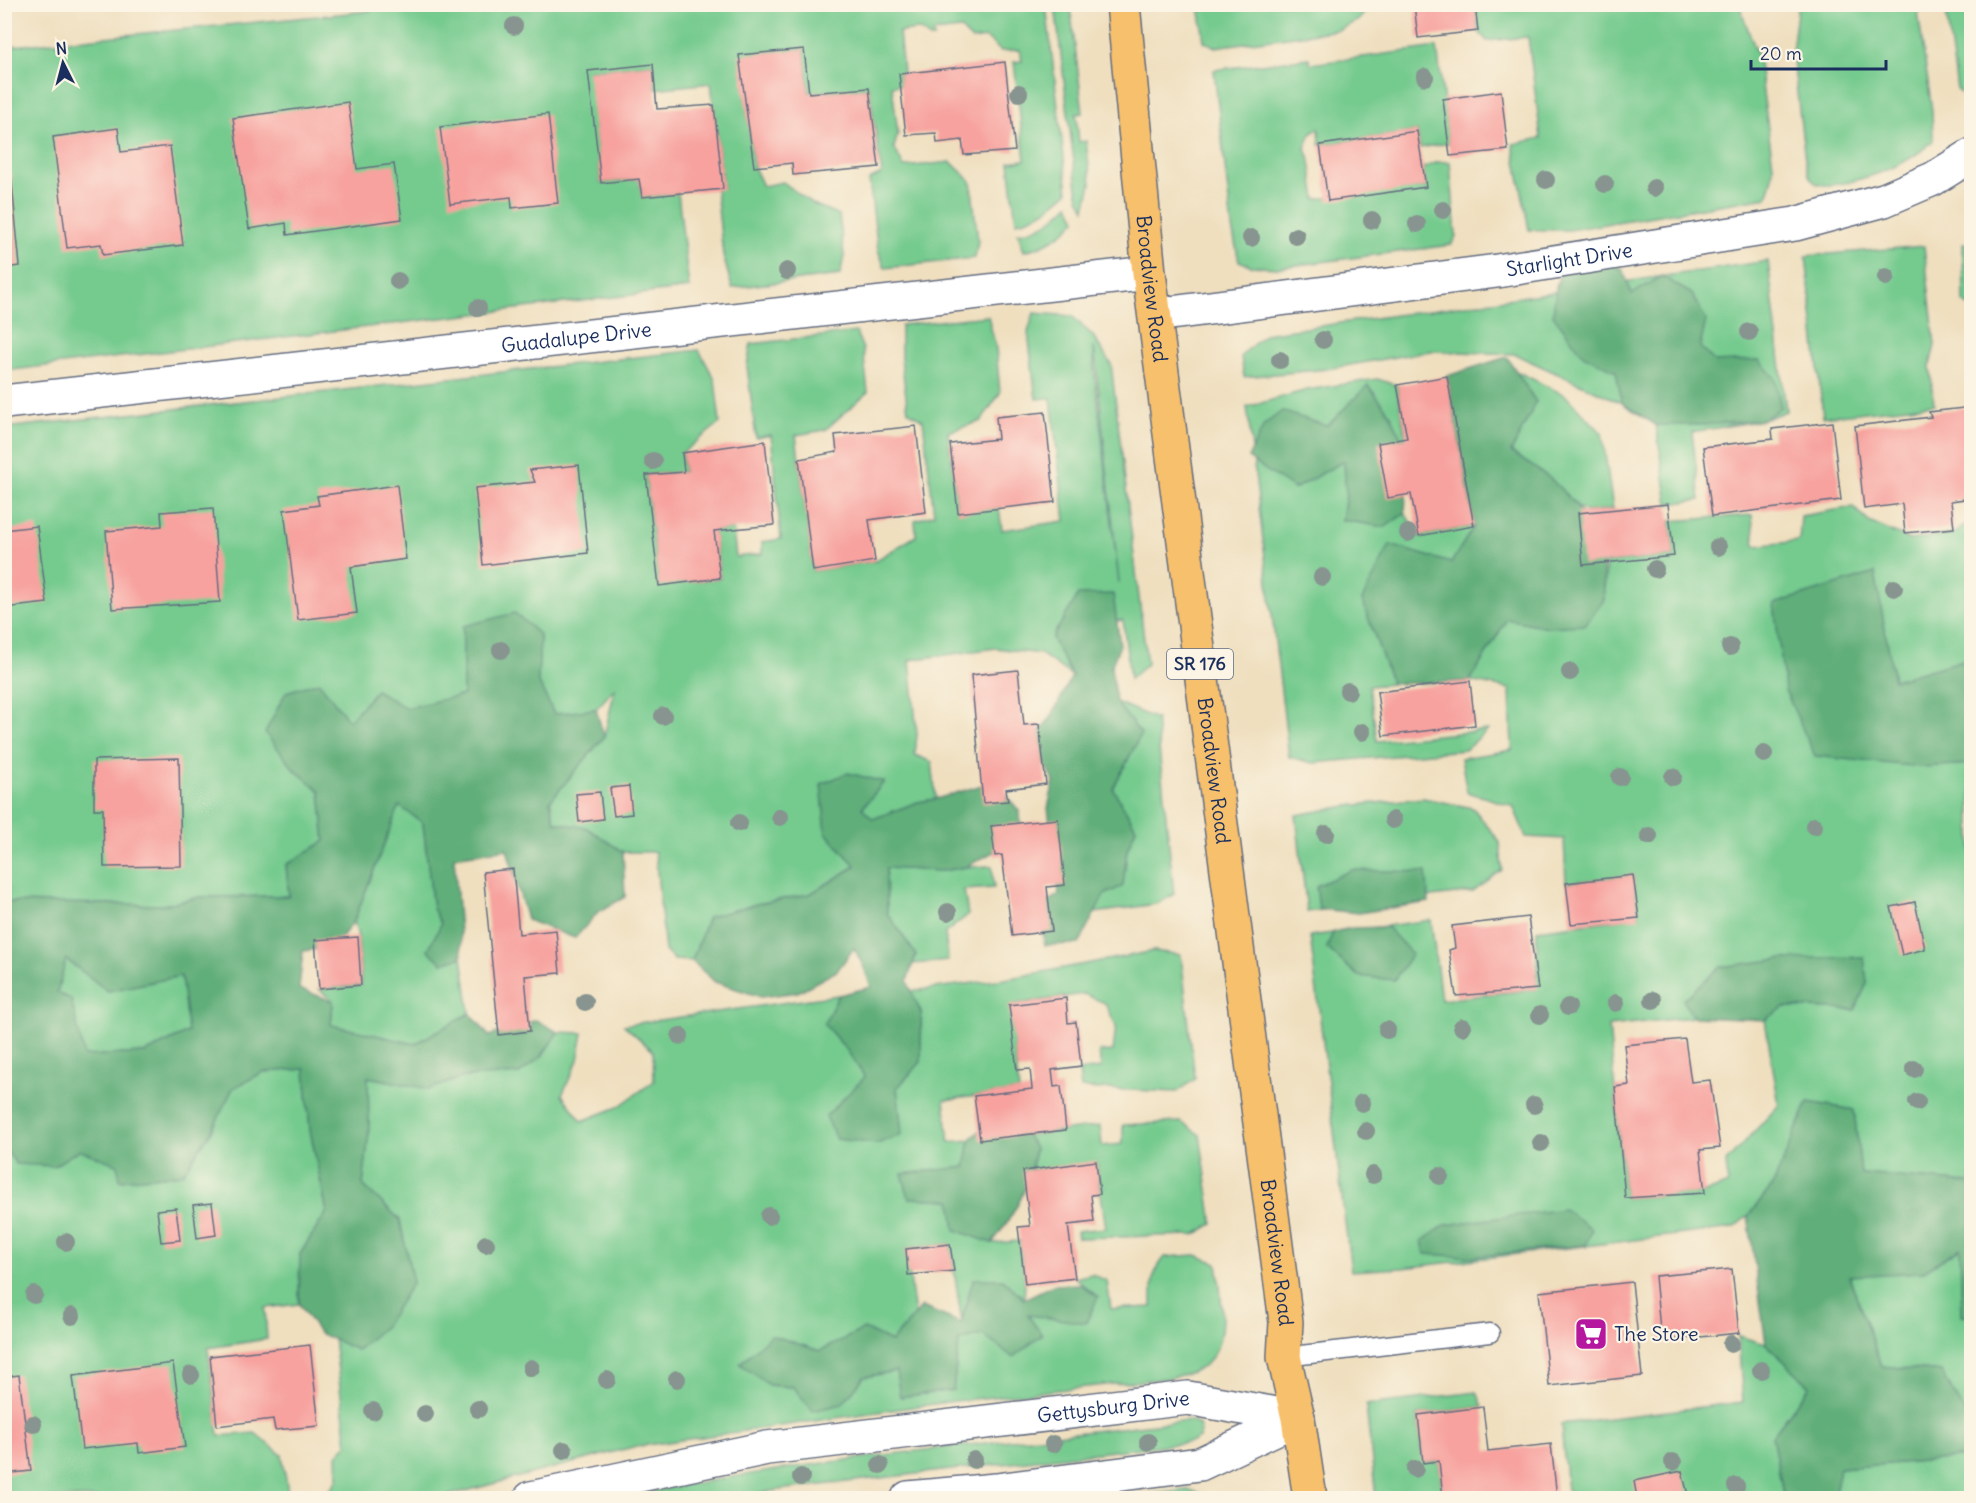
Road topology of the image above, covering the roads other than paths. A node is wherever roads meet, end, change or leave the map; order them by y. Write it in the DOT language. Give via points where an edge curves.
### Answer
graph roads {
  1 [pos="1123,4"];
  2 [pos="1971,155"];
  3 [pos="1149,273"];
  4 [pos="1155,315"];
  5 [pos="4,402"];
  6 [pos="1490,1334"];
  7 [pos="1284,1357"];
  8 [pos="1298,1418"];
  9 [pos="531,1498"];
  10 [pos="908,1498"];
  11 [pos="1310,1498"];
  1 -- 3 [label="main road, Broadview Road / SR 176"];
  2 -- 4 [label="street, Starlight Drive" via="1933,179 1884,200 1795,224 1497,271"];
  3 -- 4 [label="main road, Broadview Road / SR 176"];
  3 -- 5 [label="street, Guadalupe Drive"];
  4 -- 7 [label="main road, Broadview Road / SR 176" via="1286,1322"];
  6 -- 7 [label="lane"];
  7 -- 8 [label="main road, Broadview Road / SR 176"];
  8 -- 9 [label="street, Gettysburg Drive" via="1188,1398 767,1448"];
  8 -- 10 [label="street" via="1200,1464"];
  8 -- 11 [label="main road, Broadview Road / SR 176"];
}
